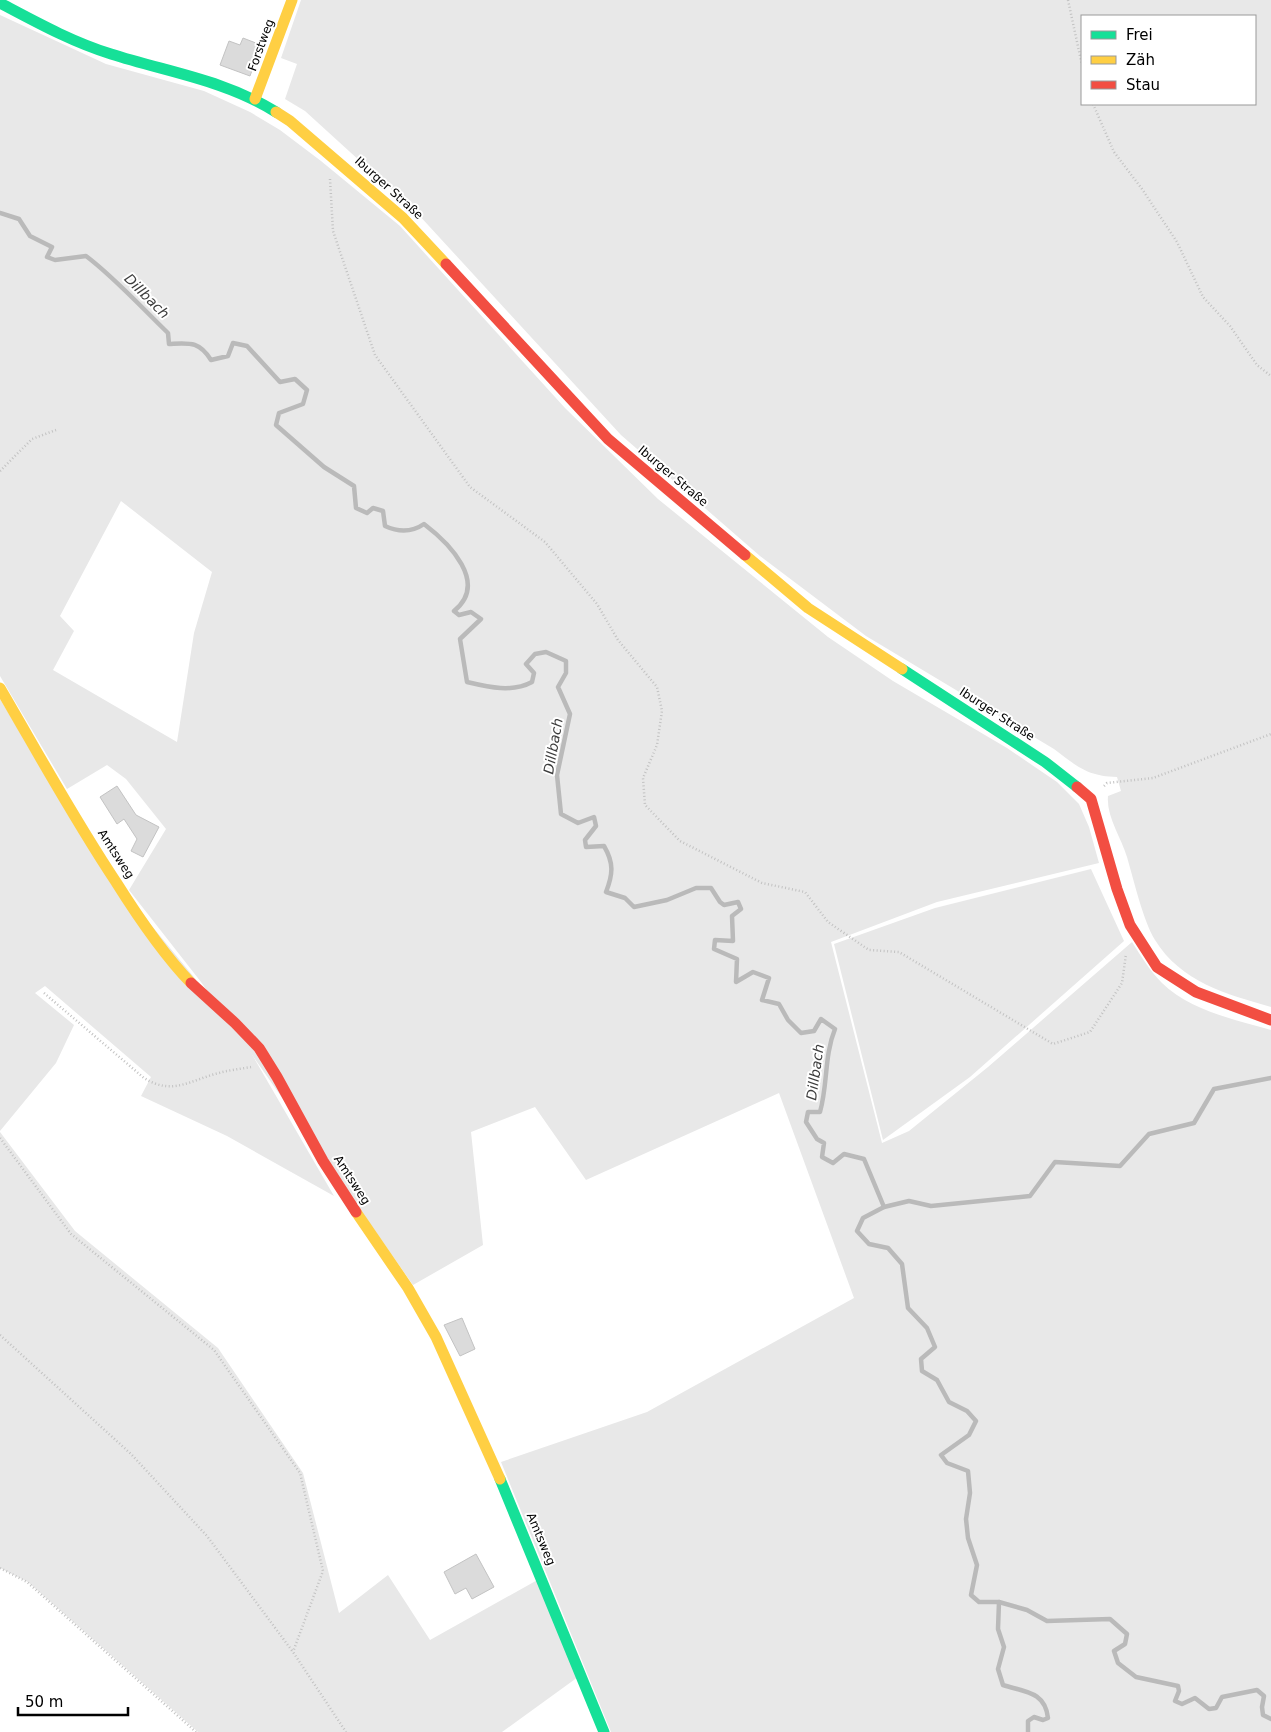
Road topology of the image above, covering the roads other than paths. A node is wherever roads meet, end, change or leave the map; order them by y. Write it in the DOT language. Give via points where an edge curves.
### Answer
graph roads {
  1 [pos="292,0"];
  2 [pos="0,3"];
  3 [pos="255,99"];
  4 [pos="0,688"];
  5 [pos="1271,1020"];
  6 [pos="604,1732"];
  1 -- 3 [label="main road, Forstweg"];
  2 -- 3 [label="main road, Iburger Straße" via="63,36 110,54 205,79"];
  3 -- 5 [label="main road, Iburger Straße" via="290,121 403,218 608,439 808,608 1045,762 1091,799 1130,925 1157,967 1196,992"];
  4 -- 6 [label="main road, Amtsweg" via="89,838 151,933 200,992 244,1028 269,1062 328,1171 432,1328 547,1587"];
}
